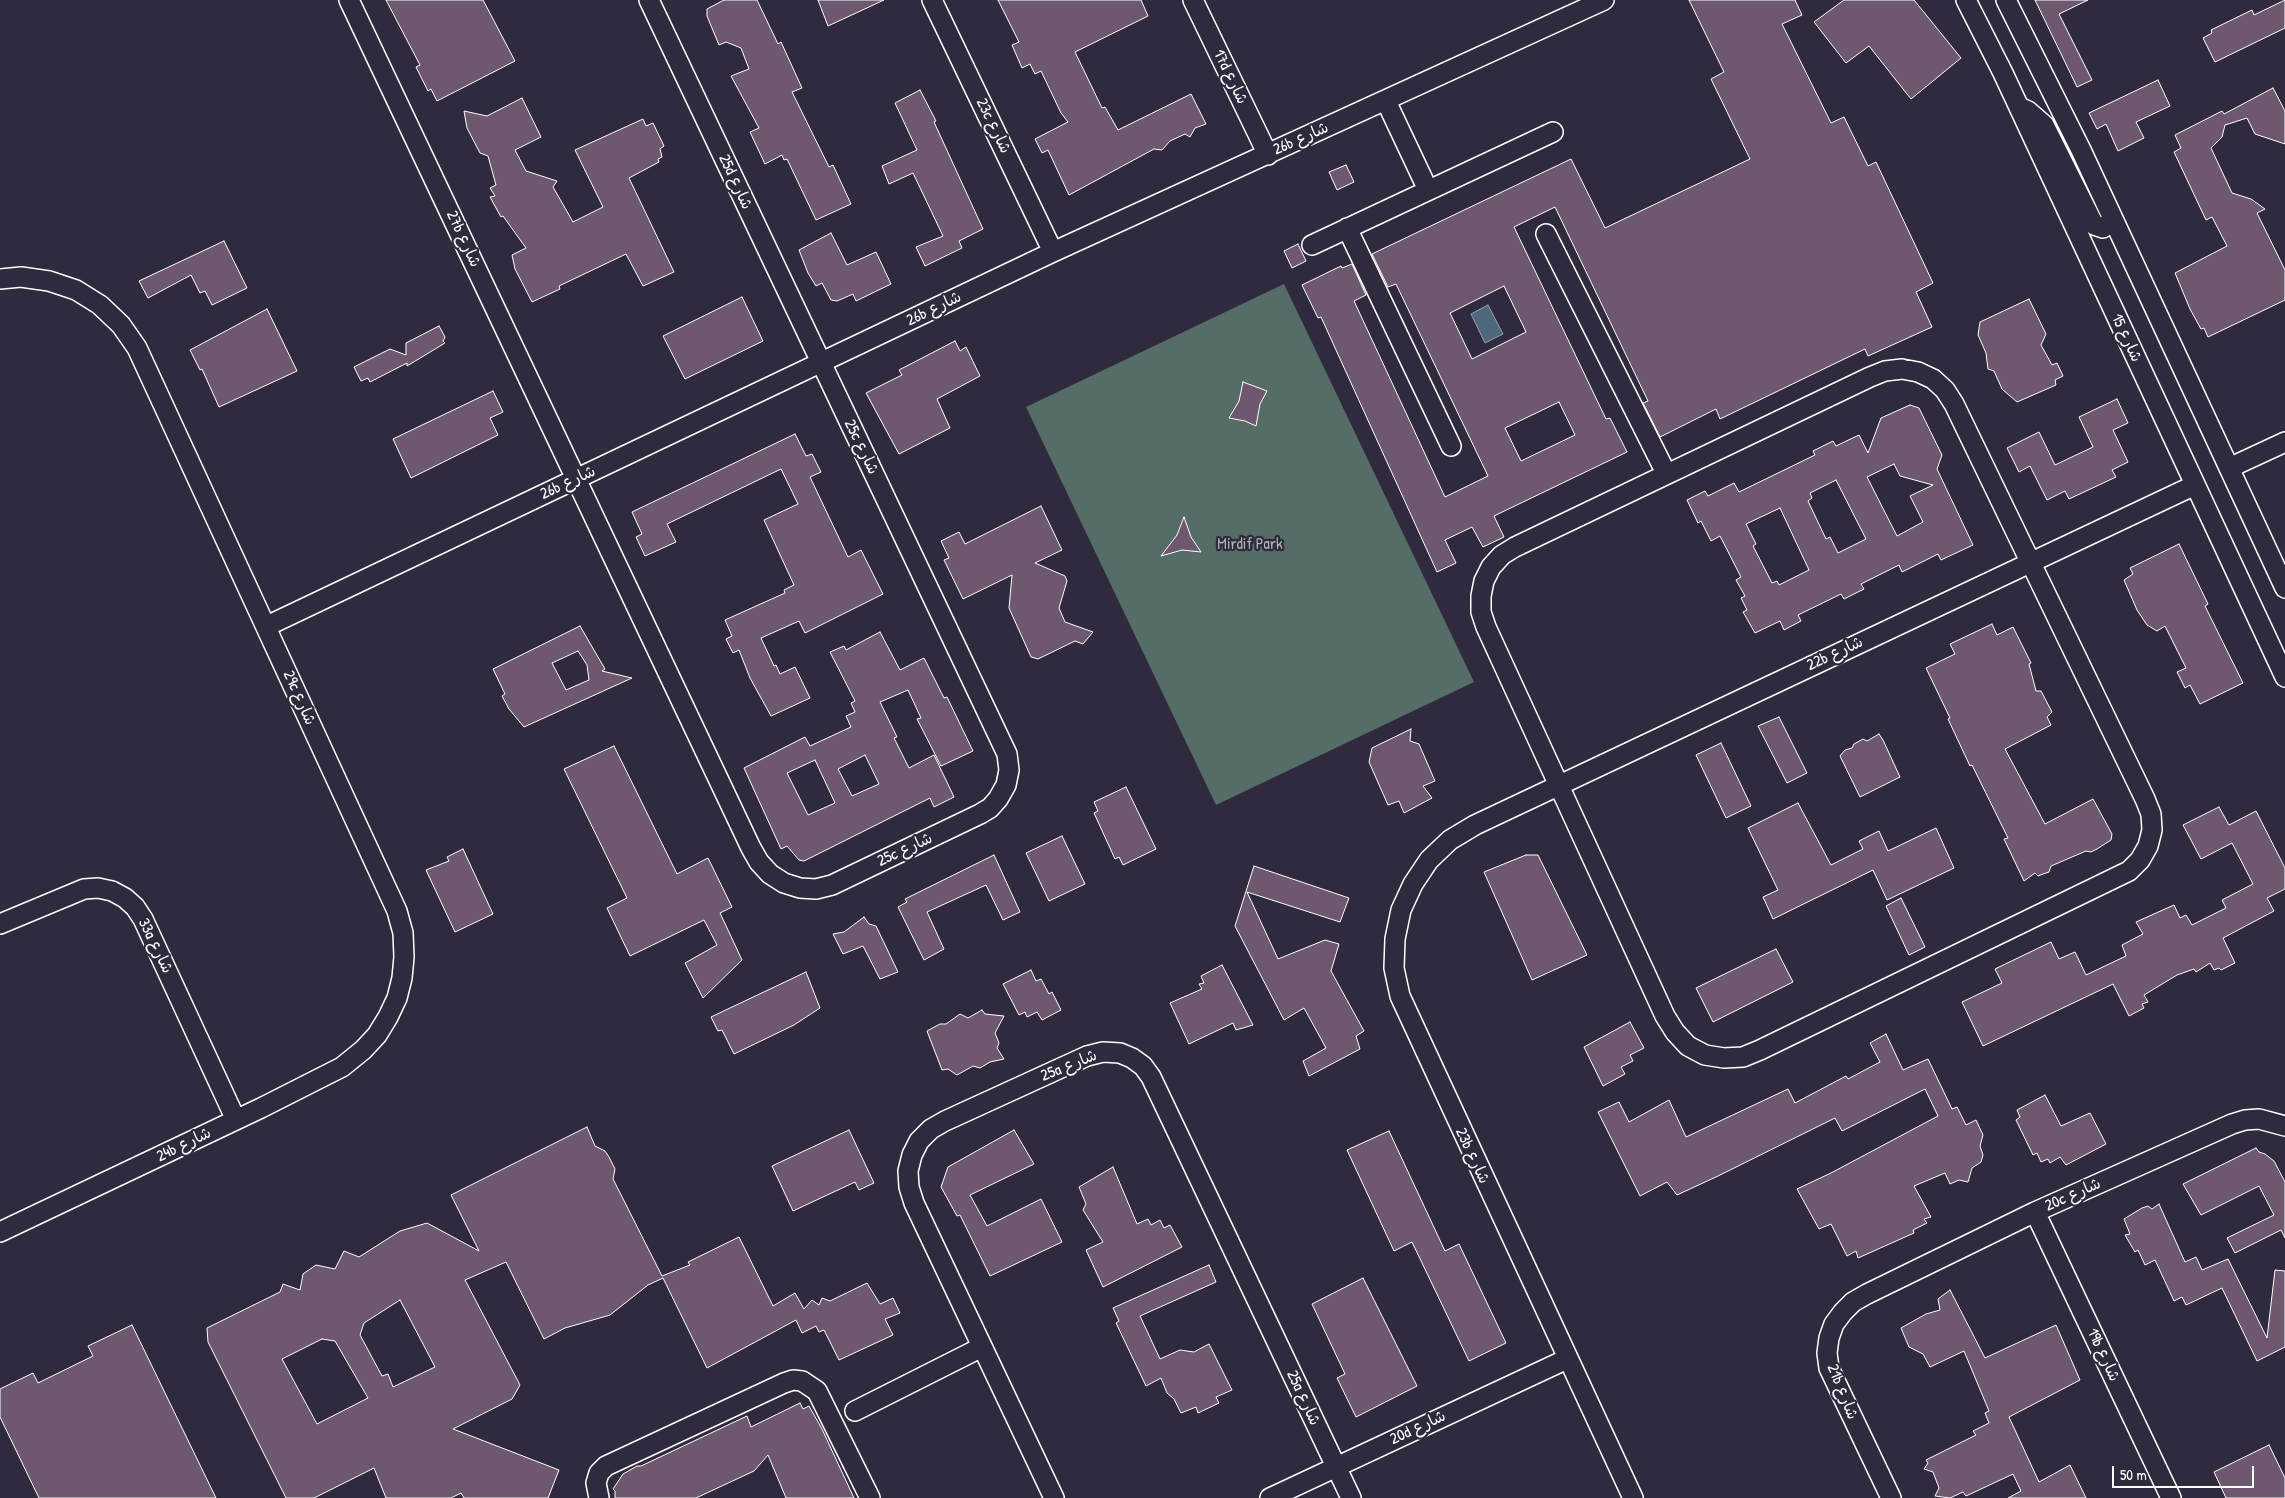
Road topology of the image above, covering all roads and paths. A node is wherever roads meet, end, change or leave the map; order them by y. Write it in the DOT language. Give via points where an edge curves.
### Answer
graph roads {
  1 [pos="349,0"];
  2 [pos="649,0"];
  3 [pos="932,0"];
  4 [pos="1193,0"];
  5 [pos="1604,0"];
  6 [pos="1966,0"];
  7 [pos="2006,0"];
  8 [pos="1577,6"];
  9 [pos="1386,101"];
  10 [pos="2019,107"];
  11 [pos="1553,132"];
  12 [pos="1268,155"];
  13 [pos="1428,190"];
  14 [pos="2113,220"];
  15 [pos="1347,228"];
  16 [pos="1546,234"];
  17 [pos="1312,245"];
  18 [pos="1053,252"];
  19 [pos="0,279"];
  20 [pos="821,364"];
  21 [pos="2285,442"];
  22 [pos="1451,446"];
  23 [pos="2229,468"];
  24 [pos="1666,473"];
  25 [pos="576,479"];
  26 [pos="2195,485"];
  27 [pos="2032,562"];
  28 [pos="2285,588"];
  29 [pos="267,626"];
  30 [pos="2285,677"];
  31 [pos="1560,784"];
  32 [pos="1475,824"];
  33 [pos="0,924"];
  34 [pos="363,1050"];
  35 [pos="236,1120"];
  36 [pos="2285,1126"];
  37 [pos="2036,1212"];
  38 [pos="0,1232"];
  39 [pos="1867,1294"];
  40 [pos="982,1347"];
  41 [pos="1567,1359"];
  42 [pos="855,1411"];
  43 [pos="1336,1467"];
  44 [pos="599,1498"];
  45 [pos="870,1498"];
  46 [pos="1054,1498"];
  47 [pos="1270,1498"];
  48 [pos="1351,1498"];
  49 [pos="1633,1498"];
  50 [pos="1891,1498"];
  51 [pos="2171,1498"];
  1 -- 25 [label="street, 27b شارع"];
  2 -- 20 [label="street, 25d شارع"];
  3 -- 18 [label="street, 23c شارع"];
  4 -- 12 [label="street, 17d شارع"];
  5 -- 8 [label="street, 26b شارع"];
  6 -- 10 [label="street, شارع 15"];
  7 -- 14 [label="street"];
  8 -- 9 [label="street, 26b شارع"];
  9 -- 12 [label="street, 26b شارع"];
  9 -- 13 [label="street"];
  10 -- 14 [label="street" via="2044,125 2094,226 2103,228"];
  10 -- 26 [label="street, شارع 15"];
  11 -- 13 [label="street"];
  12 -- 18 [label="street, 26b شارع"];
  13 -- 15 [label="street"];
  14 -- 23 [label="street"];
  15 -- 17 [label="street"];
  15 -- 22 [label="street"];
  16 -- 24 [label="street"];
  18 -- 20 [label="street, 26b شارع"];
  19 -- 29 [label="street, 29c شارع" via="21,277 49,281 76,290 121,325 137,348"];
  20 -- 25 [label="street, 26b شارع"];
  20 -- 25 [label="street, 25c شارع" via="1002,740 1008,754 1009,770 1006,785 998,799 980,814 832,885 816,889 784,883 759,862"];
  21 -- 23 [label="street"];
  23 -- 28 [label="street"];
  24 -- 27 [label="street" via="1870,377 1902,369 1918,372 1933,379 1954,404"];
  24 -- 31 [label="street" via="1515,547 1491,567 1484,581 1481,596 1486,627"];
  25 -- 29 [label="street, 26b شارع"];
  26 -- 27 [label="street, 22b شارع"];
  26 -- 30 [label="street, شارع 15"];
  27 -- 31 [label="street, 22b شارع"];
  27 -- 31 [label="street" via="2148,806 2152,830 2148,846 2129,871 1760,1050 1743,1057 1705,1055 1688,1046 1675,1032"];
  29 -- 34 [label="street, 29c شارع" via="396,911 403,933 404,957 397,998 377,1034"];
  31 -- 32 [label="street, 22b شارع"];
  32 -- 41 [label="street, 23b شارع" via="1450,840 1429,860 1413,884 1399,920 1394,968 1400,996 1411,1023"];
  33 -- 35 [label="street, 33a شارع" via="84,889 112,891 135,907"];
  34 -- 35 [label="street, 24b شارع" via="342,1067"];
  35 -- 38 [label="street, 24b شارع"];
  36 -- 37 [label="street, 20c شارع" via="2259,1119 2232,1124"];
  37 -- 39 [label="street, 20c شارع"];
  37 -- 51 [label="street, 19b شارع"];
  39 -- 50 [label="street, 21b شارع" via="1842,1312 1834,1324 1827,1353 1834,1382"];
  40 -- 42 [label="street"];
  40 -- 43 [label="street, 25a شارع" via="914,1203 908,1171 912,1155 931,1129 945,1121 1087,1056 1103,1052 1120,1053 1143,1066 1151,1077"];
  40 -- 46 [label="street, 25a شارع"];
  41 -- 43 [label="street, 20d شارع"];
  41 -- 49 [label="street, 23b شارع"];
  43 -- 47 [label="street, 20d شارع"];
  43 -- 48 [label="street, 25a شارع"];
  44 -- 45 [label="street" via="596,1483 606,1466 793,1380 802,1381 817,1390"];
}
